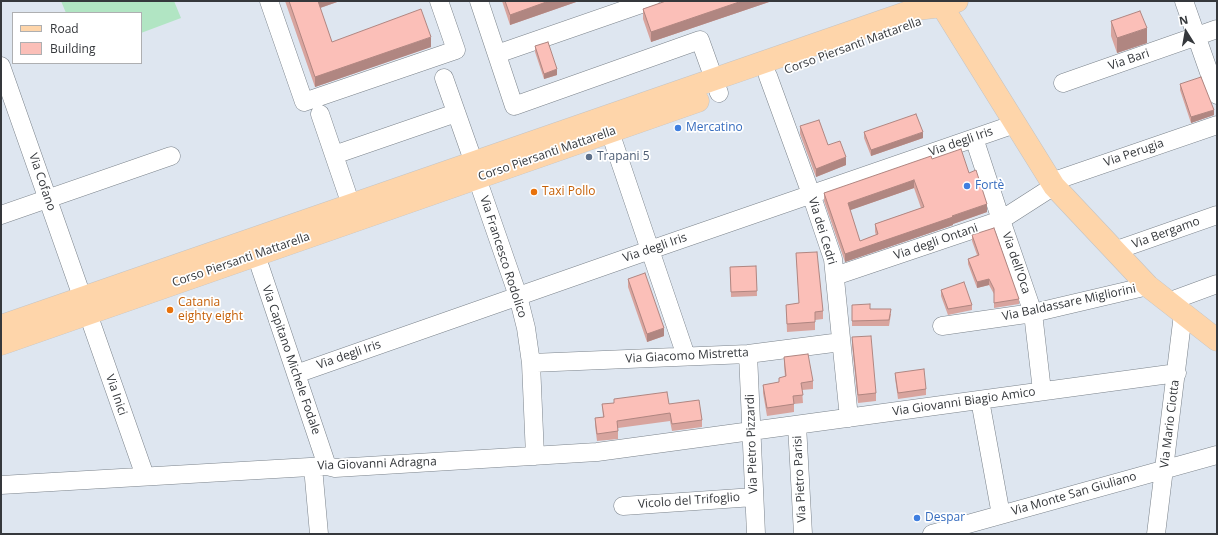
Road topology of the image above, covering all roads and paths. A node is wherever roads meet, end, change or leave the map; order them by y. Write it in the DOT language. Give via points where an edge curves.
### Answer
graph roads {
  1 [pos="270,1"];
  2 [pos="439,1"];
  3 [pos="479,1"];
  4 [pos="650,1"];
  5 [pos="1184,1"];
  6 [pos="946,3"];
  7 [pos="1217,29"];
  8 [pos="1197,36"];
  9 [pos="497,54"];
  10 [pos="2,69"];
  11 [pos="768,76"];
  12 [pos="444,78"];
  13 [pos="1063,83"];
  14 [pos="717,86"];
  15 [pos="1217,95"];
  16 [pos="456,113"];
  17 [pos="320,114"];
  18 [pos="1015,124"];
  19 [pos="1217,124"];
  20 [pos="610,132"];
  21 [pos="974,138"];
  22 [pos="334,155"];
  23 [pos="171,156"];
  24 [pos="475,170"];
  25 [pos="1052,184"];
  26 [pos="811,194"];
  27 [pos="48,199"];
  28 [pos="352,205"];
  29 [pos="1,215"];
  30 [pos="1217,215"];
  31 [pos="1001,220"];
  32 [pos="650,250"];
  33 [pos="1114,252"];
  34 [pos="256,255"];
  35 [pos="835,276"];
  36 [pos="1217,284"];
  37 [pos="1148,286"];
  38 [pos="518,296"];
  39 [pos="85,306"];
  40 [pos="1175,308"];
  41 [pos="1033,313"];
  42 [pos="1,326"];
  43 [pos="942,326"];
  44 [pos="1217,340"];
  45 [pos="841,342"];
  46 [pos="1,344"];
  47 [pos="748,354"];
  48 [pos="686,356"];
  49 [pos="532,363"];
  50 [pos="1177,373"];
  51 [pos="296,374"];
  52 [pos="1042,391"];
  53 [pos="980,400"];
  54 [pos="849,418"];
  55 [pos="797,425"];
  56 [pos="751,431"];
  57 [pos="1217,455"];
  58 [pos="535,456"];
  59 [pos="320,466"];
  60 [pos="1165,469"];
  61 [pos="145,476"];
  62 [pos="1,485"];
  63 [pos="754,497"];
  64 [pos="623,506"];
  65 [pos="1001,515"];
  66 [pos="319,534"];
  67 [pos="756,534"];
  68 [pos="803,534"];
  69 [pos="932,534"];
  70 [pos="1156,534"];
  1 -- 2 [label="street" via="304,102 456,50"];
  3 -- 9 [label="street"];
  4 -- 9 [label="street"];
  5 -- 8 [label="street"];
  6 -- 11 [label="main road, Corso Piersanti Mattarella" via="925,21"];
  6 -- 14 [label="main road, Corso Piersanti Mattarella" via="917,9"];
  6 -- 18 [label="main road"];
  7 -- 8 [label="street, Via Bari"];
  8 -- 13 [label="street, Via Bari"];
  8 -- 15 [label="street"];
  9 -- 14 [label="street" via="514,106 700,40"];
  10 -- 27 [label="street, Via Cofano"];
  11 -- 14 [label="main road, Corso Piersanti Mattarella"];
  11 -- 26 [label="street, Via dei Cedri"];
  12 -- 16 [label="street, Via Francesco Rodolico"];
  14 -- 20 [label="main road, Corso Piersanti Mattarella"];
  14 -- 24 [label="main road, Corso Piersanti Mattarella"];
  16 -- 22 [label="street"];
  16 -- 24 [label="street, Via Francesco Rodolico"];
  17 -- 22 [label="street"];
  18 -- 21 [label="street, Via degli Iris"];
  18 -- 25 [label="main road"];
  19 -- 25 [label="street, Via Perugia"];
  20 -- 24 [label="main road, Corso Piersanti Mattarella"];
  20 -- 32 [label="street"];
  21 -- 26 [label="street, Via degli Iris"];
  21 -- 31 [label="street, Via dell'Oca"];
  22 -- 28 [label="street"];
  23 -- 27 [label="street"];
  24 -- 28 [label="main road, Corso Piersanti Mattarella"];
  24 -- 34 [label="main road, Corso Piersanti Mattarella"];
  24 -- 38 [label="street, Via Francesco Rodolico"];
  25 -- 31 [label="street, Via degli Ontani"];
  25 -- 33 [label="main road"];
  26 -- 32 [label="street, Via degli Iris"];
  26 -- 35 [label="street, Via dei Cedri" via="833,259"];
  27 -- 29 [label="street"];
  27 -- 39 [label="street, Via Cofano"];
  28 -- 39 [label="main road, Corso Piersanti Mattarella"];
  30 -- 33 [label="street, Via Bergamo"];
  31 -- 35 [label="street, Via degli Ontani"];
  31 -- 41 [label="street, Via dell'Oca"];
  32 -- 38 [label="street, Via degli Iris"];
  32 -- 48 [label="street"];
  33 -- 37 [label="main road"];
  34 -- 39 [label="main road, Corso Piersanti Mattarella"];
  34 -- 51 [label="street, Via Capitano Michele Fodale"];
  35 -- 45 [label="street, Via dei Cedri"];
  36 -- 40 [label="street"];
  37 -- 40 [label="main road"];
  37 -- 41 [label="street, Via Baldassare Migliorini"];
  38 -- 49 [label="street, Via Francesco Rodolico"];
  38 -- 51 [label="street, Via degli Iris"];
  39 -- 42 [label="main road, Corso Piersanti Mattarella"];
  39 -- 46 [label="main road, Corso Piersanti Mattarella"];
  39 -- 61 [label="street, Via Inici"];
  40 -- 44 [label="main road"];
  40 -- 50 [label="street, Via Mario Ciotta"];
  41 -- 43 [label="street, Via Baldassare Migliorini"];
  41 -- 52 [label="street, Via dell'Oca"];
  45 -- 47 [label="street, Via Giacomo Mistretta"];
  45 -- 54 [label="street, Via dei Cedri"];
  47 -- 48 [label="street, Via Giacomo Mistretta"];
  47 -- 56 [label="street, Via Pietro Pizzardi"];
  48 -- 49 [label="street, Via Giacomo Mistretta"];
  49 -- 58 [label="street, Via Francesco Rodolico"];
  50 -- 52 [label="street, Via Giovanni Biagio Amico"];
  50 -- 60 [label="street, Via Mario Ciotta"];
  51 -- 59 [label="street, Via Capitano Michele Fodale"];
  52 -- 53 [label="street, Via Giovanni Biagio Amico"];
  53 -- 54 [label="street, Via Giovanni Biagio Amico"];
  53 -- 65 [label="street"];
  54 -- 55 [label="street, Via Giovanni Biagio Amico"];
  55 -- 56 [label="street, Via Giovanni Biagio Amico"];
  55 -- 68 [label="street, Via Pietro Parisi"];
  56 -- 58 [label="street, Via Giovanni Adragna" via="598,452"];
  56 -- 63 [label="street, Via Pietro Pizzardi"];
  57 -- 60 [label="street, Via Monte San Giuliano"];
  58 -- 59 [label="street, Via Giovanni Adragna" via="335,468"];
  59 -- 61 [label="street, Via Giovanni Adragna"];
  59 -- 66 [label="street, Via Capitano Michele Fodale"];
  60 -- 65 [label="street, Via Monte San Giuliano"];
  60 -- 70 [label="street, Via Mario Ciotta"];
  61 -- 62 [label="street, Via Giovanni Adragna"];
  63 -- 64 [label="street, Vicolo del Trifoglio"];
  63 -- 67 [label="street, Via Pietro Pizzardi"];
  65 -- 69 [label="street, Via Monte San Giuliano"];
}
